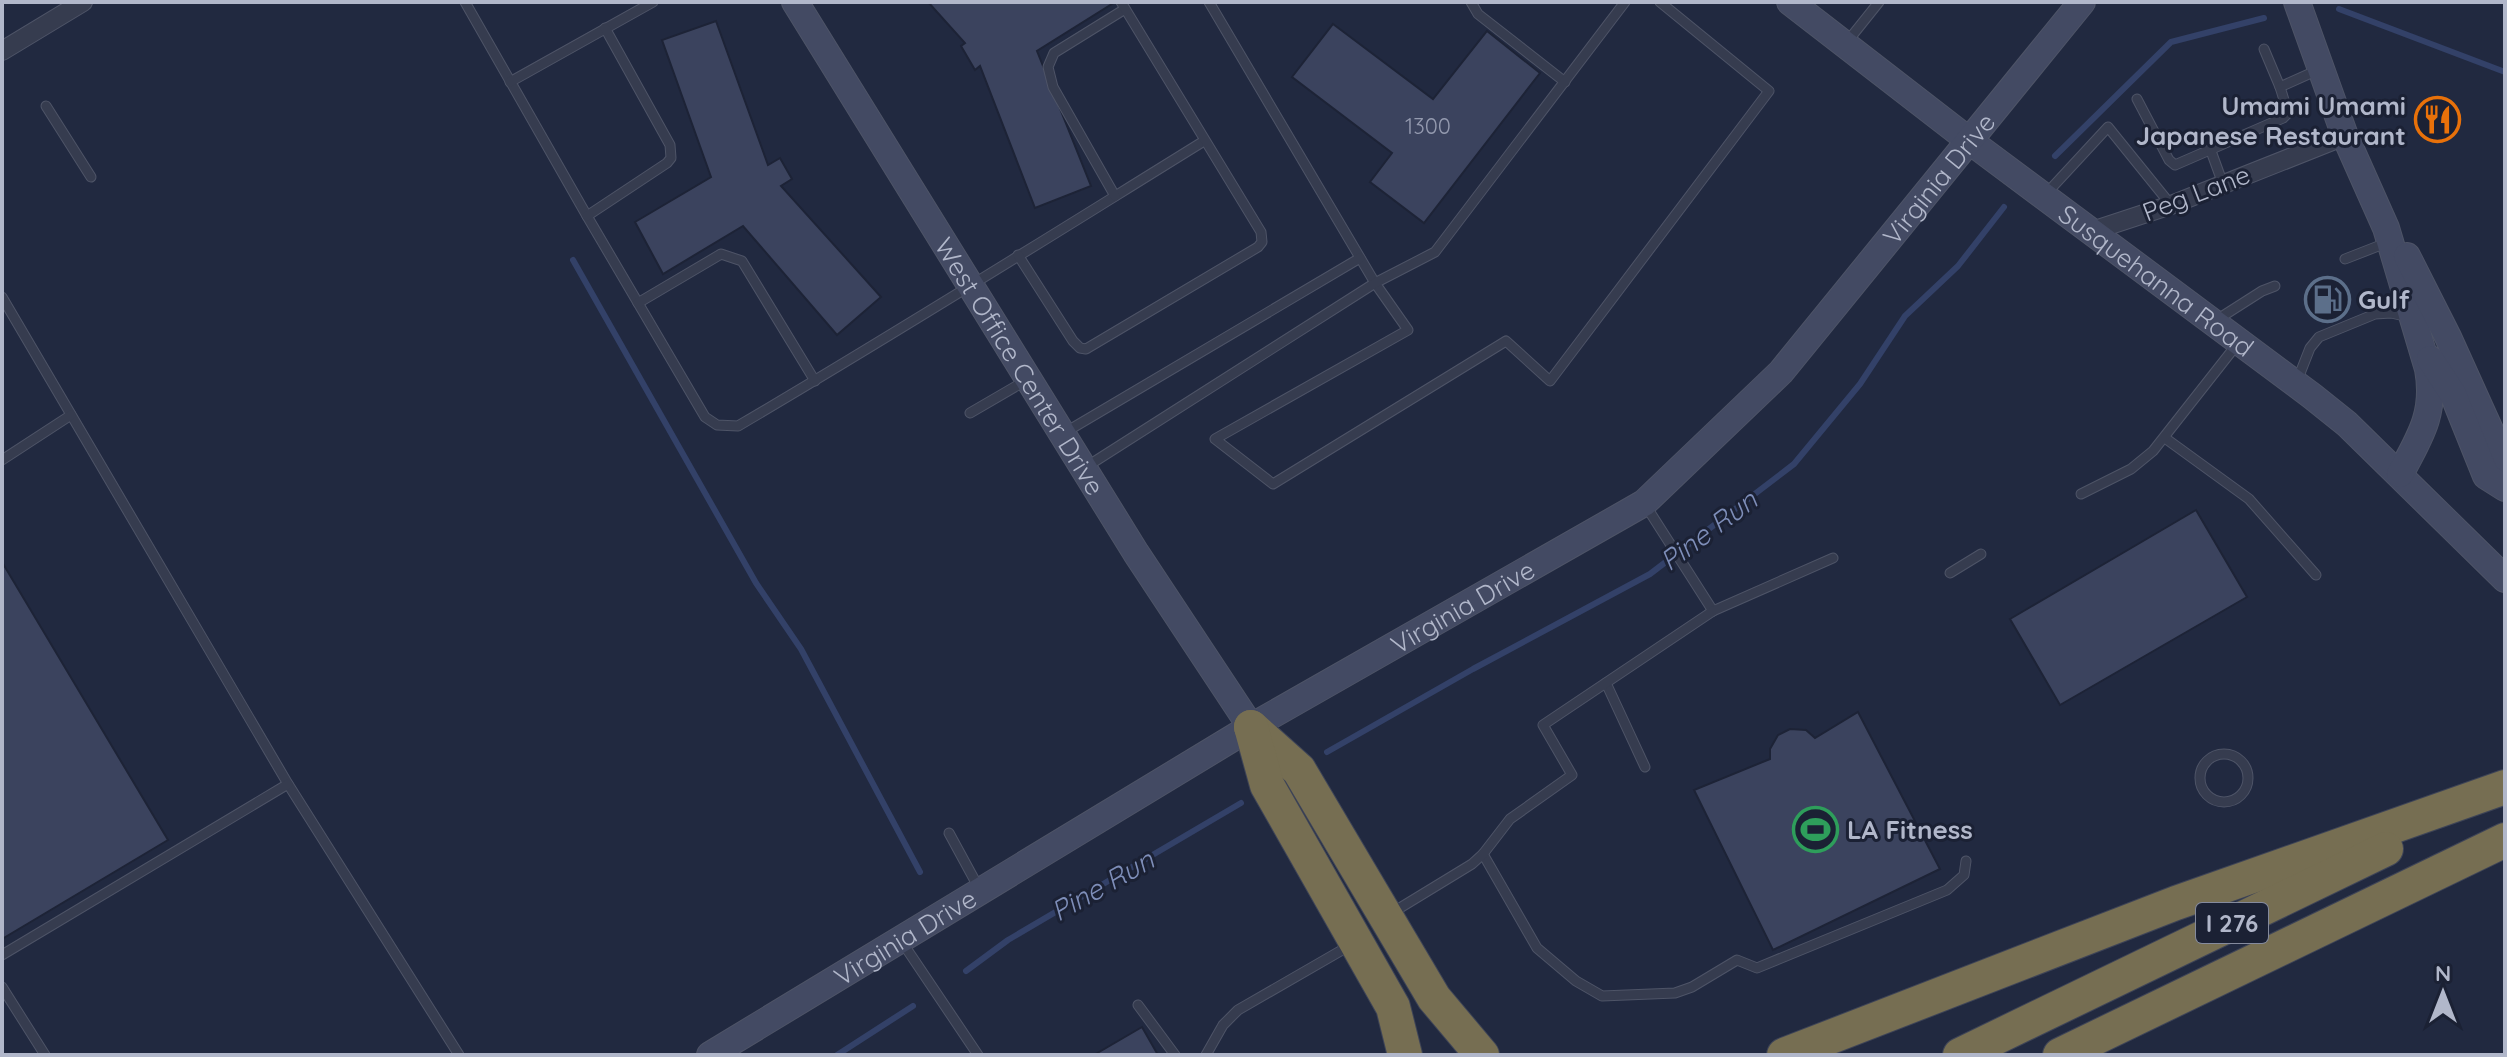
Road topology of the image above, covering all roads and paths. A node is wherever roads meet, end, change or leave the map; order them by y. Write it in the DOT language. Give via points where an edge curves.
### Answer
graph roads {
  1 [pos="83,2"];
  2 [pos="465,2"];
  3 [pos="653,2"];
  4 [pos="795,2"];
  5 [pos="1209,2"];
  6 [pos="1471,2"];
  7 [pos="1625,2"];
  8 [pos="1660,2"];
  9 [pos="1790,2"];
  10 [pos="1879,2"];
  11 [pos="2082,2"];
  12 [pos="2297,2"];
  13 [pos="1123,6"];
  14 [pos="605,28"];
  15 [pos="1845,44"];
  16 [pos="2264,49"];
  17 [pos="2,51"];
  18 [pos="2320,69"];
  19 [pos="510,82"];
  20 [pos="1565,82"];
  21 [pos="2280,87"];
  22 [pos="2137,99"];
  23 [pos="46,106"];
  24 [pos="2345,136"];
  25 [pos="1204,141"];
  26 [pos="1971,142"];
  27 [pos="2211,151"];
  28 [pos="91,177"];
  29 [pos="2223,184"];
  30 [pos="1115,196"];
  31 [pos="2044,196"];
  32 [pos="2171,205"];
  33 [pos="587,216"];
  34 [pos="2092,231"];
  35 [pos="2388,235"];
  36 [pos="1018,255"];
  37 [pos="1360,258"];
  38 [pos="2345,259"];
  39 [pos="1375,283"];
  40 [pos="970,286"];
  41 [pos="2275,286"];
  42 [pos="2,297"];
  43 [pos="638,303"];
  44 [pos="2413,318"];
  45 [pos="2212,322"];
  46 [pos="2238,343"];
  47 [pos="2421,346"];
  48 [pos="1028,379"];
  49 [pos="815,381"];
  50 [pos="2296,384"];
  51 [pos="970,413"];
  52 [pos="71,415"];
  53 [pos="1062,434"];
  54 [pos="2165,438"];
  55 [pos="2502,452"];
  56 [pos="2,460"];
  57 [pos="1084,469"];
  58 [pos="2400,474"];
  59 [pos="2505,488"];
  60 [pos="2081,494"];
  61 [pos="1644,503"];
  62 [pos="1981,554"];
  63 [pos="1833,558"];
  64 [pos="1950,573"];
  65 [pos="2316,575"];
  66 [pos="2505,579"];
  67 [pos="1713,611"];
  68 [pos="1606,683"];
  69 [pos="1251,727"];
  70 [pos="1645,767"];
  71 [pos="288,784"];
  72 [pos="2202,786"];
  73 [pos="2505,789"];
  74 [pos="949,833"];
  75 [pos="2505,840"];
  76 [pos="1483,854"];
  77 [pos="1966,861"];
  78 [pos="981,891"];
  79 [pos="1386,916"];
  80 [pos="901,939"];
  81 [pos="1356,942"];
  82 [pos="2,955"];
  83 [pos="2,987"];
  84 [pos="1138,1005"];
  85 [pos="45,1055"];
  86 [pos="459,1055"];
  87 [pos="710,1055"];
  88 [pos="978,1055"];
  89 [pos="1175,1055"];
  90 [pos="1206,1055"];
  91 [pos="1405,1055"];
  92 [pos="1482,1055"];
  93 [pos="1784,1055"];
  94 [pos="1960,1055"];
  95 [pos="2060,1055"];
  1 -- 17 [label="street"];
  2 -- 19 [label="lane"];
  3 -- 14 [label="lane"];
  4 -- 40 [label="main road, West Office Center Drive"];
  5 -- 37 [label="lane"];
  6 -- 20 [label="lane" via="1478,14"];
  7 -- 20 [label="lane"];
  8 -- 39 [label="lane" via="1769,91 1550,381 1506,341 1273,484 1215,439 1408,330"];
  9 -- 15 [label="main road, Susquehanna Road"];
  10 -- 15 [label="lane"];
  11 -- 26 [label="main road, Virginia Drive"];
  12 -- 18 [label="main road"];
  13 -- 25 [label="lane"];
  13 -- 30 [label="lane" via="1054,53 1048,67 1053,87"];
  14 -- 19 [label="lane"];
  14 -- 33 [label="lane" via="670,145 671,158"];
  15 -- 26 [label="main road, Susquehanna Road"];
  16 -- 21 [label="lane"];
  18 -- 21 [label="lane"];
  18 -- 24 [label="main road"];
  19 -- 33 [label="lane"];
  20 -- 39 [label="lane" via="1435,252"];
  21 -- 27 [label="lane" via="2288,113 2283,118"];
  22 -- 27 [label="lane" via="2175,165"];
  23 -- 28 [label="lane"];
  24 -- 29 [label="street, Peg Lane"];
  24 -- 35 [label="main road"];
  25 -- 30 [label="lane"];
  25 -- 36 [label="lane" via="1262,235 1261,245 1245,255 1086,349 1073,341"];
  26 -- 31 [label="main road, Susquehanna Road"];
  26 -- 61 [label="main road, Virginia Drive" via="1781,372"];
  27 -- 29 [label="lane"];
  29 -- 32 [label="street, Peg Lane"];
  30 -- 36 [label="lane"];
  31 -- 32 [label="lane" via="2108,127"];
  31 -- 34 [label="main road, Susquehanna Road"];
  32 -- 34 [label="street, Peg Lane"];
  33 -- 43 [label="lane"];
  34 -- 45 [label="main road, Susquehanna Road"];
  35 -- 38 [label="lane"];
  35 -- 44 [label="main road"];
  35 -- 55 [label="main road" via="2408,259"];
  36 -- 40 [label="lane"];
  37 -- 39 [label="lane"];
  37 -- 53 [label="lane"];
  39 -- 57 [label="lane"];
  40 -- 48 [label="main road, West Office Center Drive"];
  40 -- 49 [label="lane"];
  41 -- 45 [label="lane"];
  42 -- 52 [label="lane"];
  43 -- 49 [label="lane" via="705,417 717,425 738,426"];
  43 -- 49 [label="lane" via="721,254 742,261"];
  44 -- 47 [label="main road"];
  44 -- 50 [label="lane" via="2375,314 2319,337"];
  45 -- 46 [label="main road, Susquehanna Road"];
  46 -- 50 [label="main road, Susquehanna Road"];
  46 -- 54 [label="lane"];
  47 -- 58 [label="main road" via="2431,386 2428,418"];
  47 -- 59 [label="main road" via="2453,394 2486,476"];
  48 -- 51 [label="lane"];
  48 -- 53 [label="main road, West Office Center Drive"];
  50 -- 58 [label="main road, Susquehanna Road"];
  52 -- 56 [label="lane"];
  52 -- 71 [label="lane"];
  53 -- 57 [label="main road, West Office Center Drive"];
  54 -- 60 [label="lane" via="2131,469"];
  54 -- 65 [label="lane" via="2249,499"];
  57 -- 69 [label="main road, West Office Center Drive"];
  58 -- 66 [label="main road, Susquehanna Road"];
  61 -- 67 [label="lane"];
  61 -- 69 [label="main road, Virginia Drive"];
  62 -- 64 [label="lane"];
  63 -- 67 [label="lane"];
  67 -- 68 [label="lane"];
  68 -- 70 [label="lane"];
  68 -- 76 [label="lane" via="1543,725 1572,775 1510,819"];
  69 -- 78 [label="main road, Virginia Drive"];
  69 -- 79 [label="highway" via="1299,770"];
  69 -- 81 [label="highway" via="1267,785"];
  71 -- 82 [label="lane"];
  71 -- 86 [label="lane"];
  72 -- 72 [label="lane" via="2214,799 2233,800 2246,788 2247,769 2235,756 2216,754 2202,767"];
  73 -- 93 [label="highway" via="2176,903"];
  73 -- 94 [label="highway, I 276"];
  74 -- 78 [label="lane"];
  75 -- 95 [label="highway, I 276"];
  76 -- 77 [label="lane" via="1537,948 1602,996 1675,993 1737,960 1757,968 1947,890 1964,875"];
  76 -- 79 [label="lane"];
  78 -- 80 [label="main road, Virginia Drive"];
  79 -- 92 [label="highway" via="1434,998"];
  80 -- 87 [label="main road, Virginia Drive"];
  80 -- 88 [label="lane"];
  81 -- 90 [label="lane" via="1238,1010"];
  81 -- 91 [label="highway" via="1393,1007"];
  83 -- 85 [label="lane"];
  84 -- 89 [label="lane"];
}
